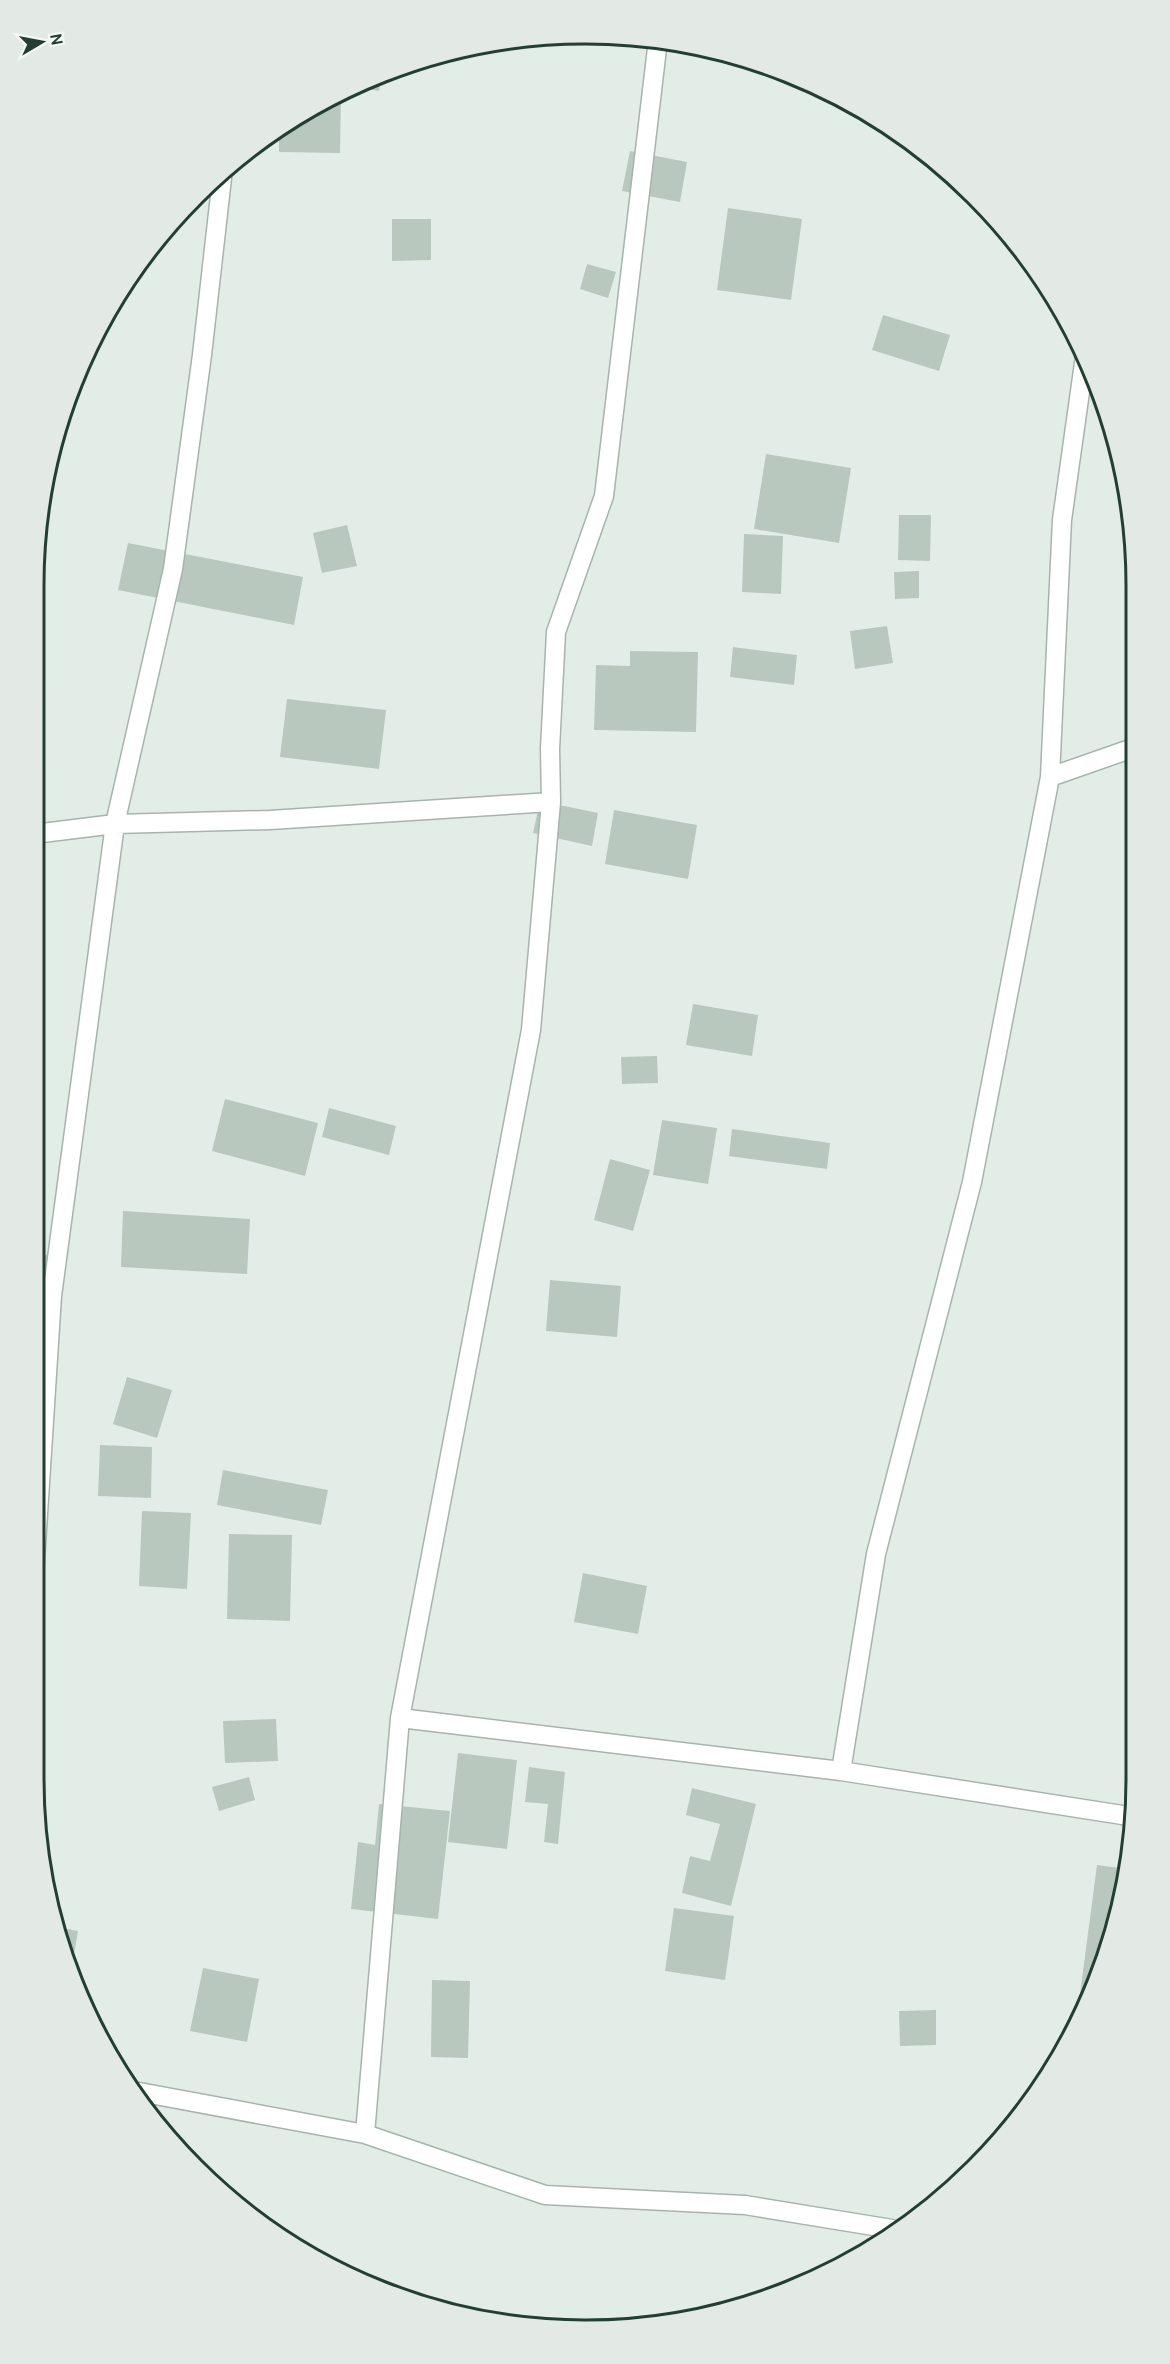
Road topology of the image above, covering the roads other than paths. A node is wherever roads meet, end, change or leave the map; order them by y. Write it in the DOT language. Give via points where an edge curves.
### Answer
graph roads {
  1 [pos="657,48"];
  2 [pos="221,184"];
  3 [pos="1083,373"];
  4 [pos="1126,750"];
  5 [pos="1050,777"];
  6 [pos="550,802"];
  7 [pos="115,824"];
  8 [pos="44,833"];
  9 [pos="44,1421"];
  10 [pos="400,1718"];
  11 [pos="841,1771"];
  12 [pos="1125,1815"];
  13 [pos="144,2093"];
  14 [pos="365,2134"];
  15 [pos="887,2228"];
  1 -- 6 [label="street" via="604,496 556,632"];
  2 -- 7 [label="street" via="174,569"];
  3 -- 5 [label="street" via="1062,520"];
  4 -- 5 [label="street"];
  5 -- 11 [label="street" via="972,1182 876,1554"];
  6 -- 7 [label="street" via="270,820"];
  6 -- 10 [label="street" via="531,1030"];
  7 -- 8 [label="street"];
  7 -- 9 [label="street" via="52,1296"];
  10 -- 11 [label="street"];
  10 -- 14 [label="street"];
  11 -- 12 [label="street"];
  13 -- 14 [label="street"];
  14 -- 15 [label="street" via="546,2195 745,2205"];
}
